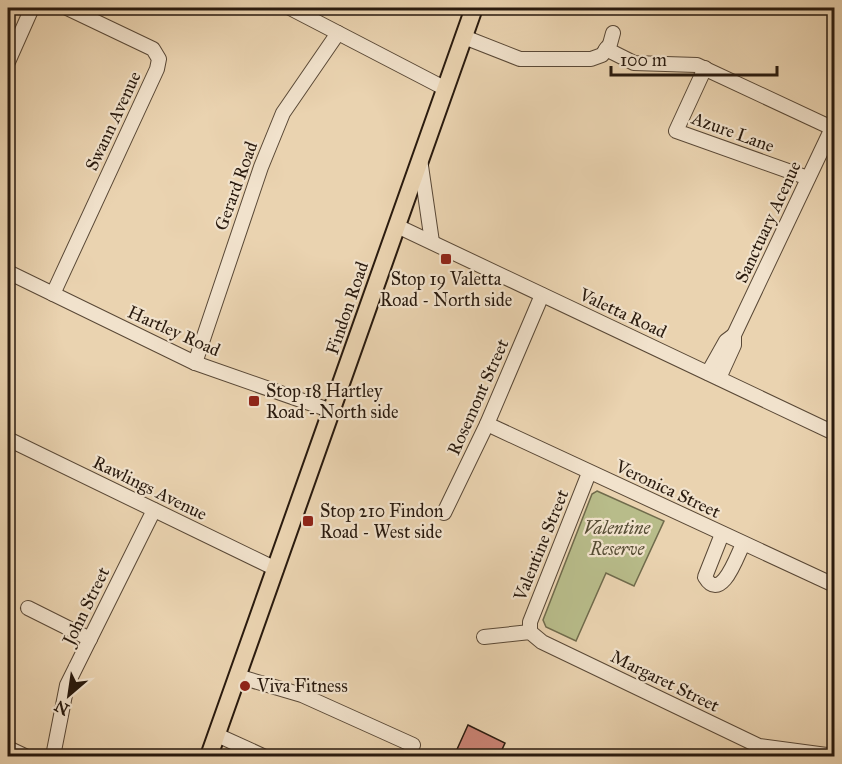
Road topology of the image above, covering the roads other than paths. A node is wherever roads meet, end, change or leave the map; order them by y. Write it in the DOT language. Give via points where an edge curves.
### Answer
graph roads {
  1 [pos="32,8"];
  2 [pos="67,8"];
  3 [pos="290,8"];
  4 [pos="474,8"];
  5 [pos="338,33"];
  6 [pos="613,33"];
  7 [pos="464,37"];
  8 [pos="606,50"];
  9 [pos="8,62"];
  10 [pos="705,68"];
  11 [pos="446,89"];
  12 [pos="833,126"];
  13 [pos="420,159"];
  14 [pos="808,178"];
  15 [pos="397,226"];
  16 [pos="432,242"];
  17 [pos="8,272"];
  18 [pos="53,294"];
  19 [pos="542,295"];
  20 [pos="195,363"];
  21 [pos="714,375"];
  22 [pos="332,411"];
  23 [pos="487,424"];
  24 [pos="834,433"];
  25 [pos="8,439"];
  26 [pos="589,473"];
  27 [pos="154,510"];
  28 [pos="444,513"];
  29 [pos="722,534"];
  30 [pos="743,544"];
  31 [pos="276,569"];
  32 [pos="834,585"];
  33 [pos="28,608"];
  34 [pos="530,632"];
  35 [pos="484,638"];
  36 [pos="90,639"];
  37 [pos="237,676"];
  38 [pos="217,735"];
  39 [pos="413,745"];
  40 [pos="8,748"];
  41 [pos="756,751"];
  42 [pos="25,756"];
  43 [pos="53,756"];
  44 [pos="209,756"];
  45 [pos="263,756"];
  46 [pos="834,756"];
  1 -- 9 [label="street"];
  2 -- 18 [label="street, Swann Avenue" via="153,49 159,59"];
  3 -- 5 [label="street"];
  4 -- 7 [label="main road, Findon Road"];
  5 -- 11 [label="street"];
  5 -- 20 [label="street, Gerard Road" via="283,113"];
  6 -- 8 [label="street"];
  7 -- 8 [label="street" via="520,59 591,59"];
  7 -- 11 [label="main road, Findon Road"];
  8 -- 10 [label="street" via="634,63"];
  10 -- 12 [label="street"];
  10 -- 14 [label="street, Azure Lane" via="676,131"];
  11 -- 13 [label="main road, Findon Road"];
  12 -- 14 [label="street, Sanctuary Acenue"];
  13 -- 15 [label="main road, Findon Road"];
  13 -- 16 [label="street"];
  14 -- 21 [label="street, Sanctuary Acenue" via="734,335 726,341"];
  15 -- 16 [label="street, Valetta Road"];
  15 -- 22 [label="main road, Findon Road"];
  16 -- 19 [label="street, Valetta Road"];
  17 -- 18 [label="street, Hartley Road"];
  18 -- 20 [label="street, Hartley Road"];
  19 -- 21 [label="street, Valetta Road"];
  19 -- 23 [label="street, Rosemont Street"];
  20 -- 22 [label="street, Hartley Road"];
  21 -- 24 [label="street, Valetta Road"];
  22 -- 31 [label="main road, Findon Road"];
  23 -- 26 [label="street, Veronica Street"];
  23 -- 28 [label="street, Rosemont Street"];
  25 -- 27 [label="street, Rawlings Avenue"];
  26 -- 29 [label="street, Veronica Street"];
  26 -- 34 [label="street, Valentine Street" via="530,622"];
  27 -- 31 [label="street, Rawlings Avenue"];
  27 -- 36 [label="street, John Street"];
  29 -- 30 [label="street, Veronica Street"];
  29 -- 30 [label="street" via="705,577 708,584 715,586 726,579"];
  30 -- 32 [label="street, Veronica Street"];
  31 -- 37 [label="main road, Findon Road"];
  33 -- 36 [label="street"];
  34 -- 35 [label="street"];
  34 -- 41 [label="street, Margaret Street" via="542,642"];
  36 -- 43 [label="street, John Street" via="67,685"];
  37 -- 38 [label="main road, Findon Road"];
  37 -- 39 [label="street" via="302,695"];
  38 -- 44 [label="main road, Findon Road"];
  38 -- 45 [label="street"];
  40 -- 42 [label="street"];
  41 -- 46 [label="street, Margaret Street"];
}
